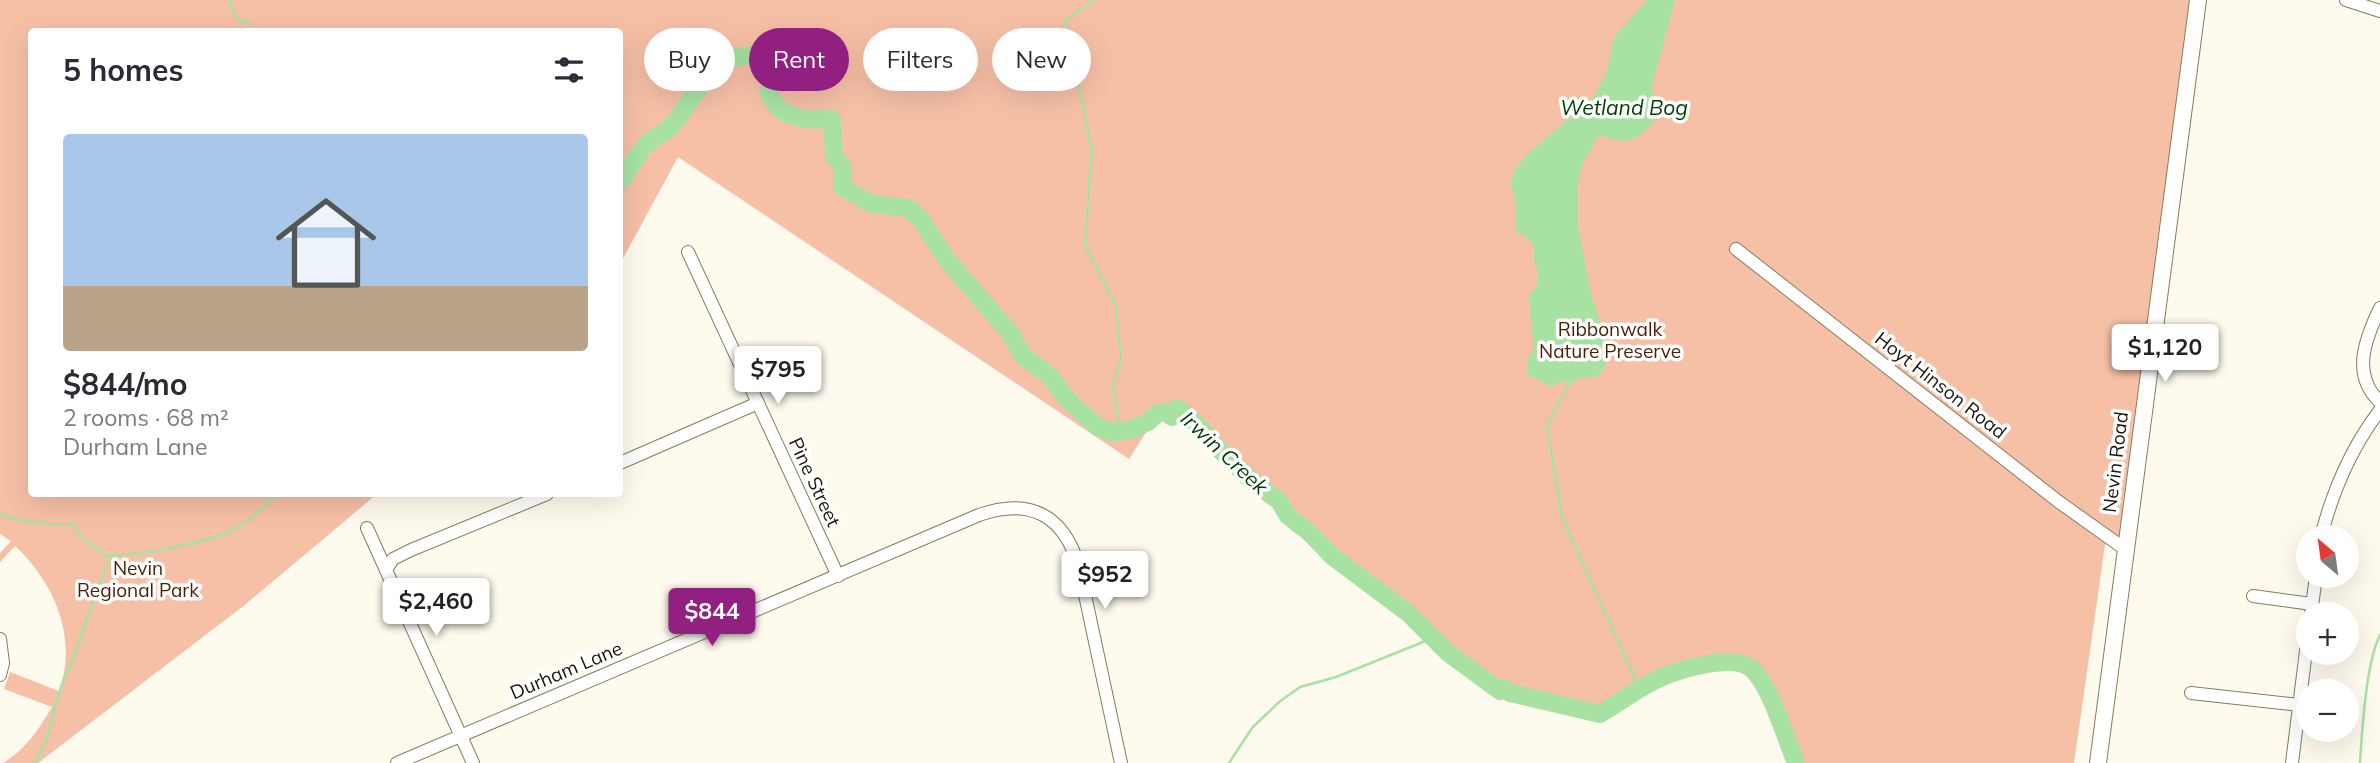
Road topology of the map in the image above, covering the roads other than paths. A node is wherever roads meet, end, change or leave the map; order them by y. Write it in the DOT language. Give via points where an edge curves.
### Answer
graph roads {
  1 [pos="2198,0"];
  2 [pos="2346,0"];
  3 [pos="2380,11"];
  4 [pos="1736,248"];
  5 [pos="688,252"];
  6 [pos="2380,308"];
  7 [pos="2380,402"];
  8 [pos="758,403"];
  9 [pos="2380,410"];
  10 [pos="623,462"];
  11 [pos="540,497"];
  12 [pos="2324,525"];
  13 [pos="367,528"];
  14 [pos="2125,549"];
  15 [pos="387,568"];
  16 [pos="838,576"];
  17 [pos="2253,596"];
  18 [pos="2296,606"];
  19 [pos="0,639"];
  20 [pos="0,676"];
  21 [pos="2191,693"];
  22 [pos="2296,705"];
  23 [pos="2296,734"];
  24 [pos="462,736"];
  25 [pos="397,763"];
  26 [pos="473,763"];
  27 [pos="1121,763"];
  28 [pos="2098,763"];
  29 [pos="2292,763"];
  1 -- 14 [label="main road, Nevin Road"];
  2 -- 3 [label="street"];
  4 -- 14 [label="street, Hoyt Hinson Road"];
  5 -- 8 [label="street, Pine Street"];
  6 -- 7 [label="street" via="2363,356 2367,383"];
  8 -- 10 [label="street"];
  8 -- 16 [label="street, Pine Street"];
  9 -- 12 [label="street" via="2340,482"];
  11 -- 15 [label="street" via="393,559"];
  13 -- 15 [label="street"];
  14 -- 28 [label="main road, Nevin Road"];
  15 -- 24 [label="street"];
  16 -- 24 [label="street, Durham Lane"];
  16 -- 27 [label="street, Durham Lane" via="995,509 1023,508 1052,521 1076,556"];
  17 -- 18 [label="street"];
  19 -- 20 [label="street"];
  21 -- 22 [label="street"];
  23 -- 29 [label="street"];
  24 -- 25 [label="street, Durham Lane"];
  24 -- 26 [label="street"];
}
